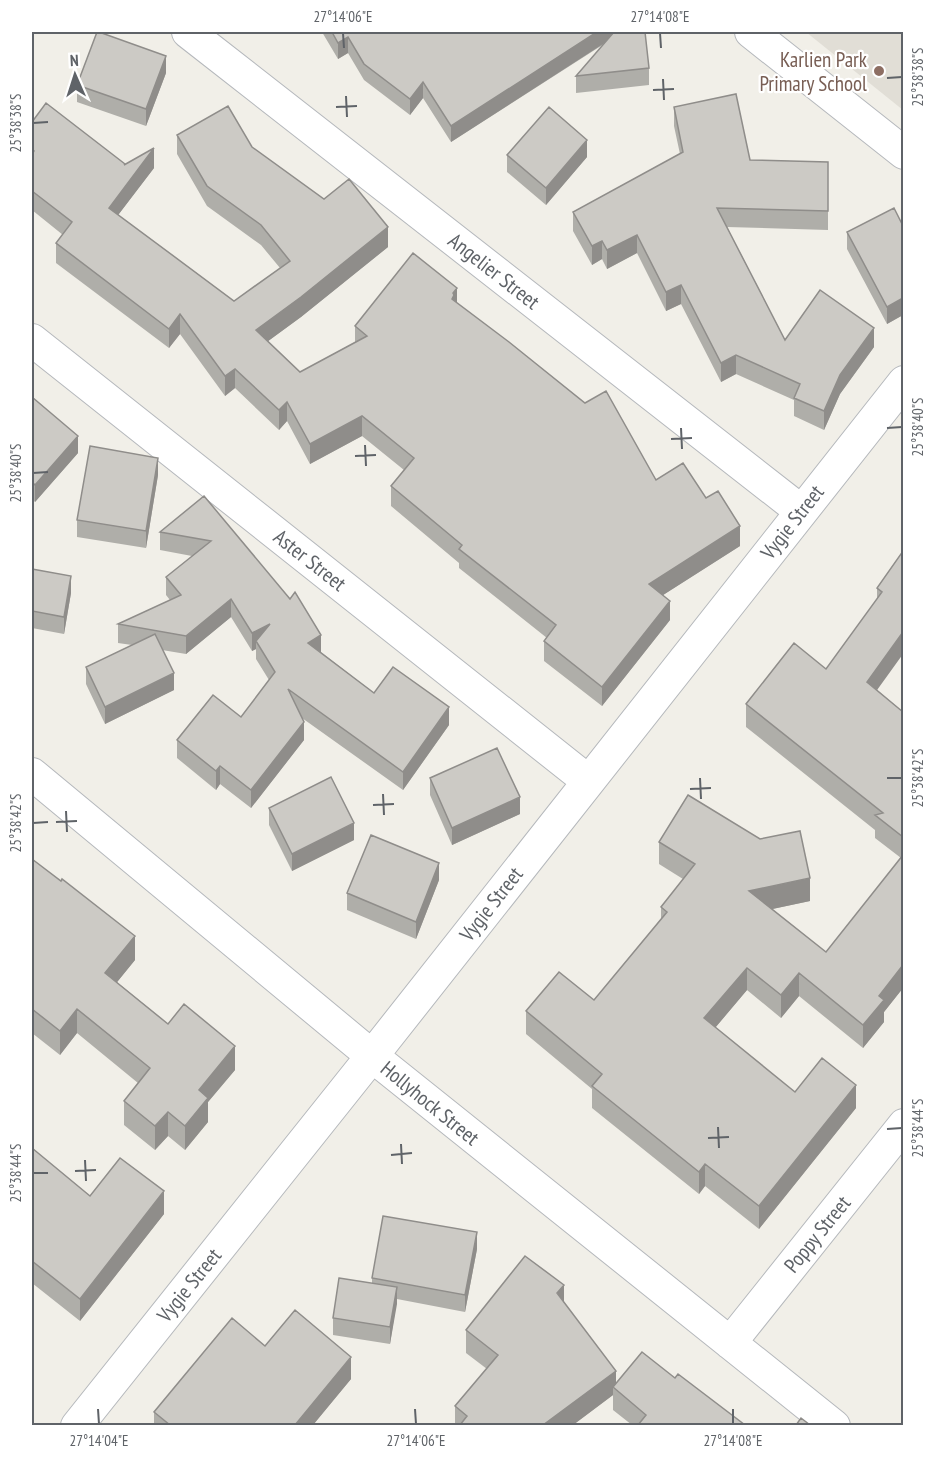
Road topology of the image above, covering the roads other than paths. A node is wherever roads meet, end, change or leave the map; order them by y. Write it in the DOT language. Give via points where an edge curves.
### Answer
graph roads {
  1 [pos="188,32"];
  2 [pos="751,32"];
  3 [pos="903,153"];
  4 [pos="32,340"];
  5 [pos="903,382"];
  6 [pos="801,511"];
  7 [pos="32,774"];
  8 [pos="588,781"];
  9 [pos="372,1056"];
  10 [pos="903,1125"];
  11 [pos="730,1342"];
  12 [pos="77,1425"];
  13 [pos="834,1425"];
  1 -- 6 [label="street, Angelier Street"];
  2 -- 3 [label="street"];
  4 -- 8 [label="street, Aster Street"];
  5 -- 6 [label="street, Vygie Street"];
  6 -- 8 [label="street, Vygie Street"];
  7 -- 9 [label="street, Hollyhock Street"];
  8 -- 9 [label="street, Vygie Street"];
  9 -- 11 [label="street, Hollyhock Street"];
  9 -- 12 [label="street, Vygie Street"];
  10 -- 11 [label="street, Poppy Street"];
  11 -- 13 [label="street, Hollyhock Street"];
}
